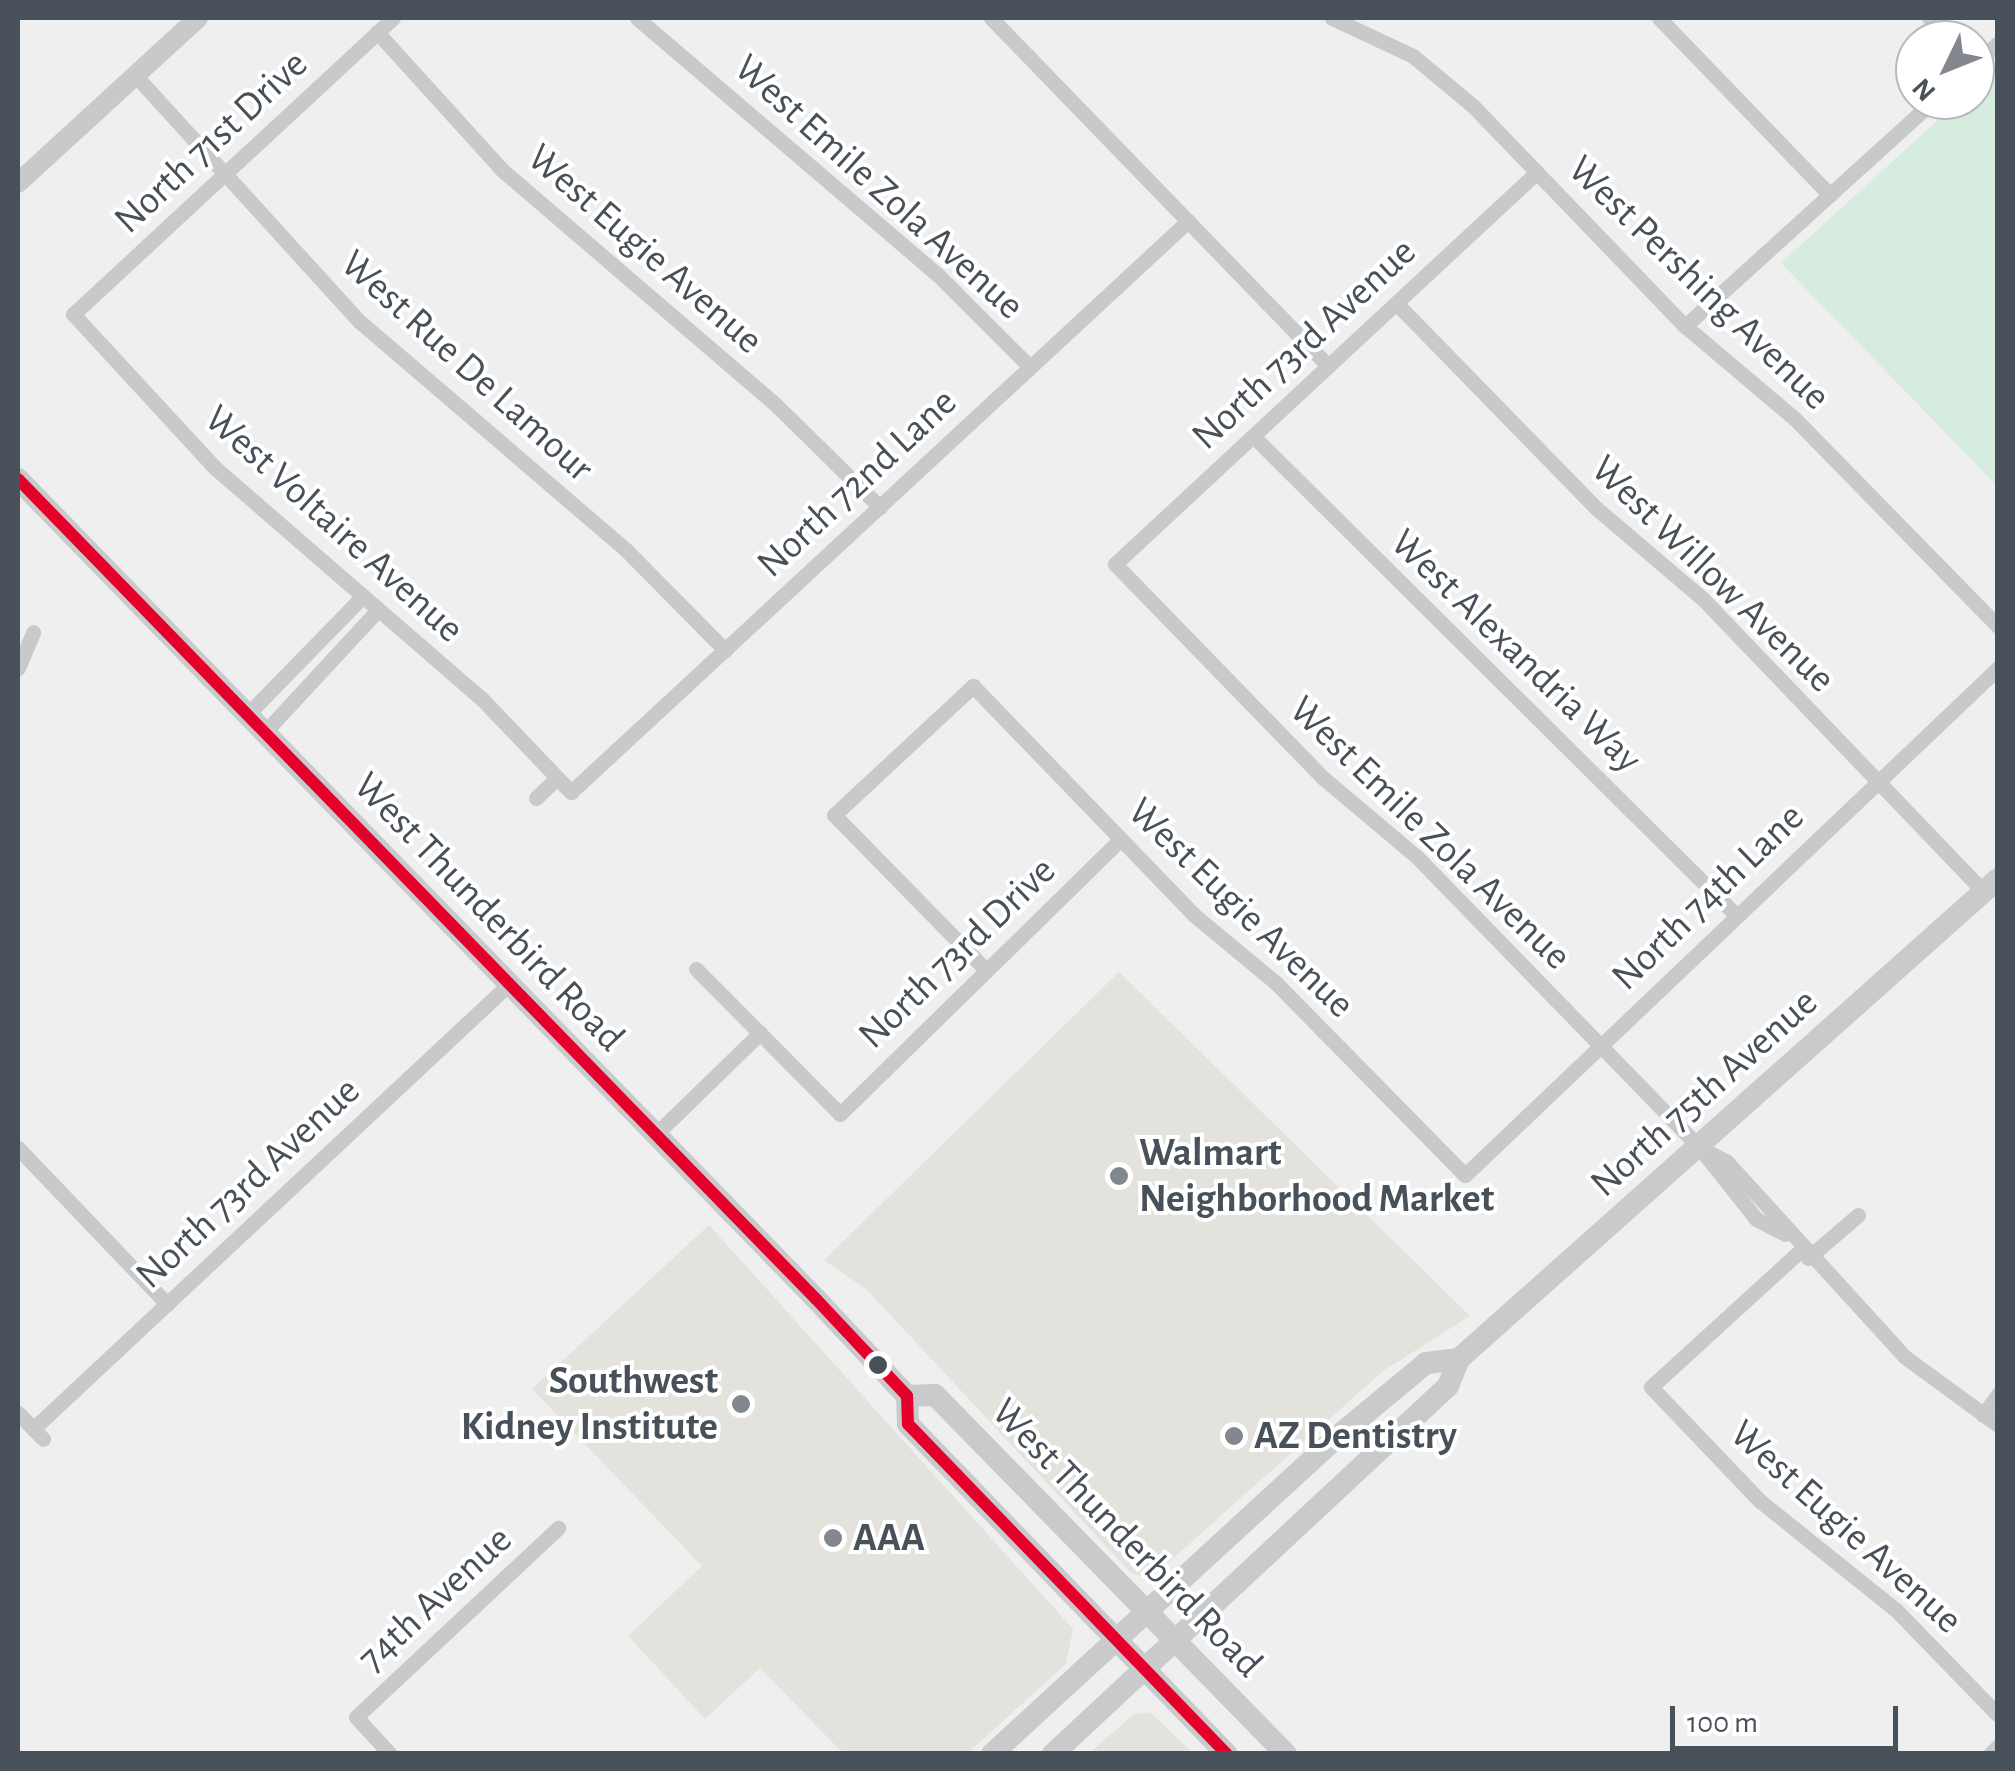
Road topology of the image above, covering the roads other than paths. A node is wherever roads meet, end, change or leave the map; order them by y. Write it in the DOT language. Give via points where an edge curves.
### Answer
graph roads {
  1 [pos="198,18"];
  2 [pos="393,18"];
  3 [pos="637,18"];
  4 [pos="991,18"];
  5 [pos="1332,18"];
  6 [pos="1659,18"];
  7 [pos="377,32"];
  8 [pos="136,75"];
  9 [pos="1912,120"];
  10 [pos="1537,172"];
  11 [pos="224,173"];
  12 [pos="18,183"];
  13 [pos="1830,195"];
  14 [pos="1188,221"];
  15 [pos="1396,303"];
  16 [pos="72,314"];
  17 [pos="1685,326"];
  18 [pos="1328,366"];
  19 [pos="1030,367"];
  20 [pos="1253,436"];
  21 [pos="18,480"];
  22 [pos="880,507"];
  23 [pos="1115,564"];
  24 [pos="361,598"];
  25 [pos="378,611"];
  26 [pos="1998,626"];
  27 [pos="33,632"];
  28 [pos="725,650"];
  29 [pos="18,668"];
  30 [pos="1998,668"];
  31 [pos="246,715"];
  32 [pos="264,733"];
  33 [pos="557,778"];
  34 [pos="1877,780"];
  35 [pos="571,792"];
  36 [pos="536,798"];
  37 [pos="1120,840"];
  38 [pos="1990,885"];
  39 [pos="1734,914"];
  40 [pos="696,969"];
  41 [pos="986,970"];
  42 [pos="508,985"];
  43 [pos="760,1034"];
  44 [pos="1601,1046"];
  45 [pos="654,1136"];
  46 [pos="18,1148"];
  47 [pos="1700,1148"];
  48 [pos="1465,1175"];
  49 [pos="1858,1215"];
  50 [pos="1804,1254"];
  51 [pos="167,1304"];
  52 [pos="1459,1360"];
  53 [pos="1998,1394"];
  54 [pos="907,1396"];
  55 [pos="18,1413"];
  56 [pos="1983,1415"];
  57 [pos="1998,1424"];
  58 [pos="558,1528"];
  59 [pos="1144,1610"];
  60 [pos="1114,1640"];
  61 [pos="1173,1640"];
  62 [pos="1144,1669"];
  63 [pos="1998,1715"];
  64 [pos="1998,1746"];
  65 [pos="390,1754"];
  66 [pos="992,1754"];
  67 [pos="1053,1754"];
  68 [pos="1227,1754"];
  69 [pos="1286,1754"];
  70 [pos="1990,1754"];
  1 -- 8 [label="street"];
  2 -- 7 [label="street, North 71st Drive"];
  3 -- 19 [label="street, West Emile Zola Avenue" via="938,275"];
  4 -- 14 [label="street"];
  5 -- 10 [label="street, West Pershing Avenue" via="1413,56"];
  6 -- 13 [label="street"];
  7 -- 11 [label="street, North 71st Drive"];
  7 -- 22 [label="street, West Eugie Avenue" via="530,197 800,426"];
  8 -- 11 [label="street, West Rue De Lamour"];
  8 -- 12 [label="street"];
  9 -- 13 [label="street"];
  10 -- 15 [label="street, North 73rd Avenue"];
  10 -- 17 [label="street, West Pershing Avenue"];
  11 -- 16 [label="street, North 71st Drive"];
  11 -- 28 [label="street, West Rue De Lamour" via="358,321 654,575"];
  13 -- 17 [label="street"];
  14 -- 18 [label="street"];
  14 -- 19 [label="street, North 72nd Lane"];
  15 -- 18 [label="street, North 73rd Avenue"];
  15 -- 34 [label="street, West Willow Avenue"];
  16 -- 24 [label="street, West Voltaire Avenue" via="214,468"];
  17 -- 26 [label="street, West Pershing Avenue" via="1795,419"];
  18 -- 20 [label="street, North 73rd Avenue"];
  19 -- 22 [label="street, North 72nd Lane"];
  20 -- 23 [label="street, North 73rd Avenue"];
  20 -- 39 [label="street, West Alexandria Way"];
  21 -- 31 [label="main road, West Thunderbird Road"];
  22 -- 28 [label="street, North 72nd Lane"];
  23 -- 44 [label="street, West Emile Zola Avenue"];
  24 -- 25 [label="street, West Voltaire Avenue"];
  24 -- 31 [label="street"];
  25 -- 32 [label="street"];
  25 -- 33 [label="street, West Voltaire Avenue"];
  27 -- 29 [label="street"];
  28 -- 35 [label="street, North 72nd Lane"];
  30 -- 34 [label="street, North 74th Lane"];
  31 -- 32 [label="main road, West Thunderbird Road"];
  32 -- 42 [label="main road, West Thunderbird Road"];
  33 -- 35 [label="street, West Voltaire Avenue"];
  33 -- 36 [label="street"];
  34 -- 38 [label="street, West Willow Avenue"];
  34 -- 39 [label="street, North 74th Lane"];
  37 -- 41 [label="street, North 73rd Drive"];
  37 -- 41 [label="street, West Eugie Avenue" via="973,686 834,815"];
  37 -- 48 [label="street, West Eugie Avenue"];
  38 -- 47 [label="main road, North 75th Avenue"];
  39 -- 44 [label="street, North 74th Lane"];
  40 -- 43 [label="street"];
  41 -- 43 [label="street, North 73rd Drive" via="840,1114"];
  42 -- 45 [label="main road, West Thunderbird Road"];
  42 -- 51 [label="street, North 73rd Avenue"];
  43 -- 45 [label="street"];
  44 -- 47 [label="street, West Emile Zola Avenue"];
  44 -- 48 [label="street, North 74th Lane"];
  45 -- 54 [label="main road, West Thunderbird Road"];
  46 -- 51 [label="street"];
  47 -- 50 [label="street" via="1727,1162"];
  47 -- 52 [label="main road, North 75th Avenue"];
  49 -- 50 [label="street"];
  50 -- 56 [label="street" via="1905,1357"];
  50 -- 63 [label="street, West Eugie Avenue" via="1651,1387 1760,1501 1896,1610"];
  51 -- 55 [label="street, North 73rd Avenue" via="38,1434"];
  52 -- 59 [label="main road, North 75th Avenue" via="1426,1363"];
  52 -- 61 [label="main road, North 75th Avenue" via="1448,1386"];
  53 -- 56 [label="street"];
  54 -- 59 [label="main road, West Thunderbird Road" via="935,1395"];
  54 -- 60 [label="main road, West Thunderbird Road" via="908,1424"];
  56 -- 57 [label="street"];
  58 -- 65 [label="street, 74th Avenue" via="356,1717"];
  59 -- 60 [label="main road, North 75th Avenue"];
  59 -- 61 [label="main road, West Thunderbird Road"];
  60 -- 62 [label="main road, West Thunderbird Road"];
  60 -- 66 [label="main road, North 75th Avenue"];
  61 -- 62 [label="main road, North 75th Avenue"];
  61 -- 69 [label="main road, West Thunderbird Road"];
  62 -- 67 [label="main road, North 75th Avenue"];
  62 -- 68 [label="main road, West Thunderbird Road"];
  64 -- 70 [label="street"];
}
